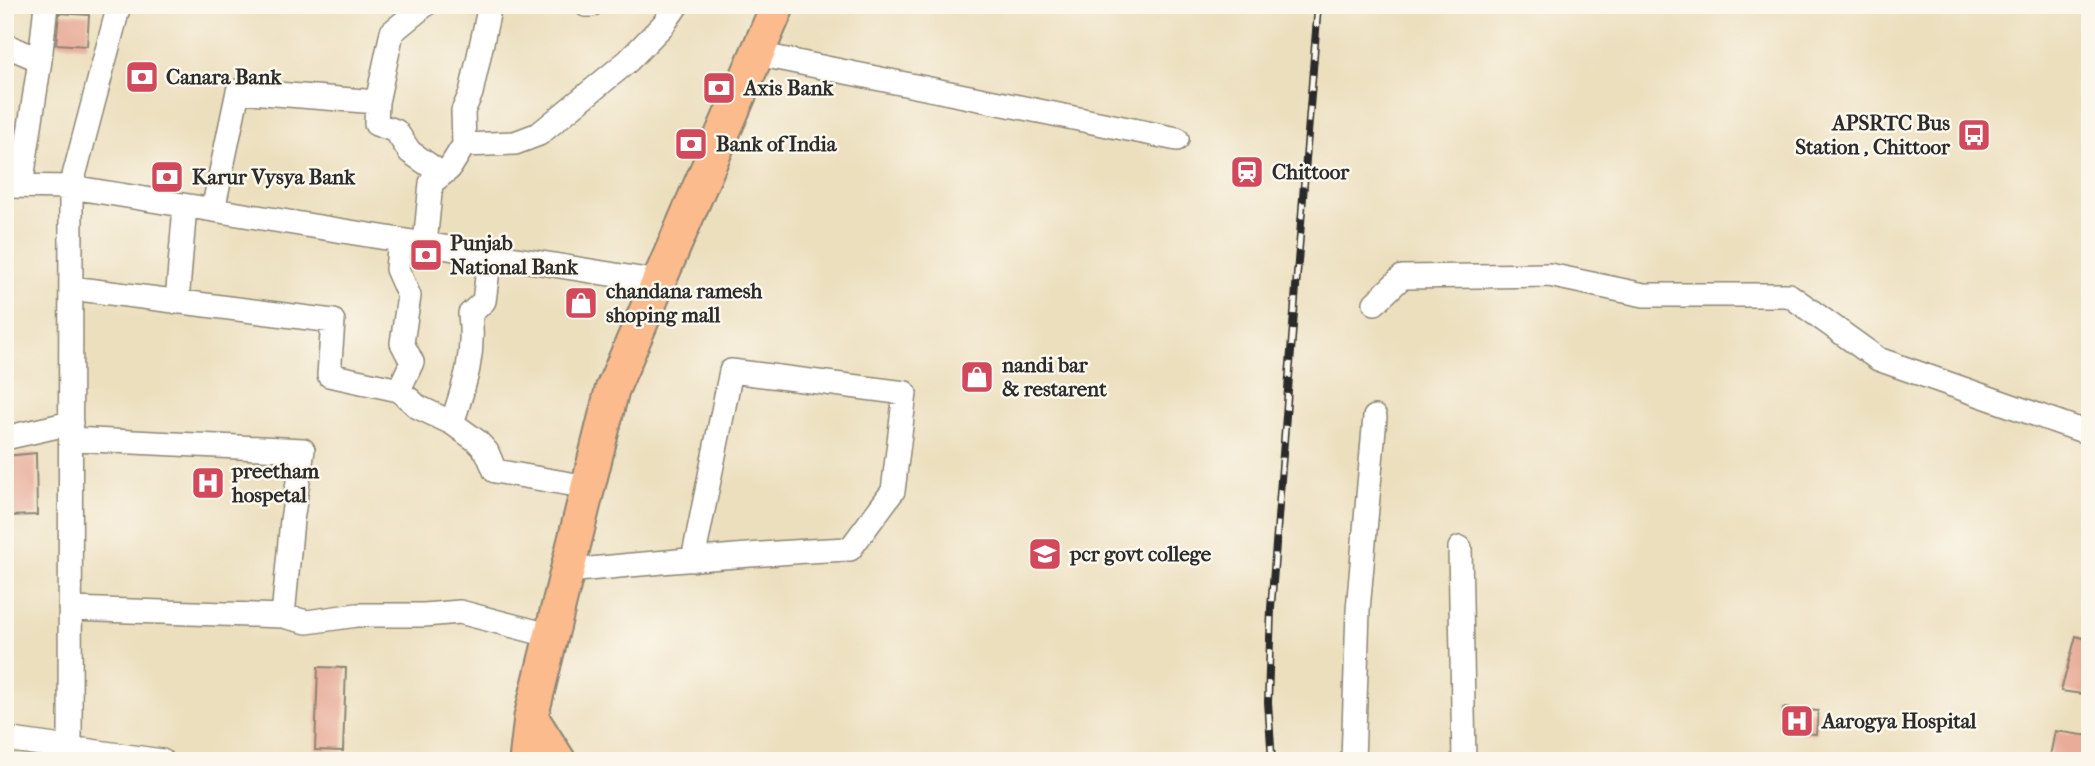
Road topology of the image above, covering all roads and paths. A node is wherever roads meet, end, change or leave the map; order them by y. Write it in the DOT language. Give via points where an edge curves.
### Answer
graph roads {
  1 [pos="46,5"];
  2 [pos="119,5"];
  3 [pos="425,5"];
  4 [pos="490,5"];
  5 [pos="677,5"];
  6 [pos="778,5"];
  7 [pos="5,45"];
  8 [pos="757,54"];
  9 [pos="40,60"];
  10 [pos="377,103"];
  11 [pos="1177,139"];
  12 [pos="464,145"];
  13 [pos="442,174"];
  14 [pos="13,186"];
  15 [pos="71,187"];
  16 [pos="185,206"];
  17 [pos="213,210"];
  18 [pos="400,240"];
  19 [pos="425,244"];
  20 [pos="490,255"];
  21 [pos="659,282"];
  22 [pos="71,288"];
  23 [pos="177,302"];
  24 [pos="1375,303"];
  25 [pos="399,390"];
  26 [pos="1375,417"];
  27 [pos="452,423"];
  28 [pos="2080,430"];
  29 [pos="71,431"];
  30 [pos="5,438"];
  31 [pos="588,487"];
  32 [pos="1460,548"];
  33 [pos="693,560"];
  34 [pos="568,571"];
  35 [pos="70,608"];
  36 [pos="283,616"];
  37 [pos="552,636"];
  38 [pos="531,718"];
  39 [pos="5,739"];
  40 [pos="70,755"];
  41 [pos="162,761"];
  42 [pos="526,761"];
  43 [pos="559,761"];
  44 [pos="1353,761"];
  45 [pos="1464,761"];
  1 -- 9 [label="street"];
  2 -- 15 [label="street"];
  3 -- 10 [label="street" via="393,32"];
  4 -- 12 [label="street" via="463,111"];
  5 -- 12 [label="street" via="628,61 539,134 515,143"];
  6 -- 8 [label="highway"];
  7 -- 9 [label="street"];
  8 -- 11 [label="street"];
  8 -- 21 [label="highway"];
  9 -- 14 [label="street"];
  10 -- 13 [label="street" via="376,124 396,131 410,152"];
  10 -- 17 [label="street" via="238,90"];
  12 -- 13 [label="street"];
  13 -- 19 [label="street" via="431,183"];
  14 -- 15 [label="street"];
  15 -- 16 [label="street"];
  15 -- 22 [label="street"];
  16 -- 17 [label="street"];
  16 -- 23 [label="street"];
  17 -- 18 [label="street"];
  18 -- 19 [label="street"];
  18 -- 25 [label="street" via="397,269 409,296 402,343 412,362"];
  19 -- 20 [label="street"];
  20 -- 21 [label="street"];
  20 -- 27 [label="street" via="484,301 470,314 469,371"];
  21 -- 31 [label="highway" via="612,390"];
  22 -- 23 [label="street"];
  22 -- 29 [label="street"];
  23 -- 25 [label="street" via="333,321 329,374"];
  24 -- 28 [label="street" via="1402,277 1549,275 1644,295 1789,295 1878,359"];
  25 -- 27 [label="street" via="418,407"];
  26 -- 44 [label="street" via="1358,610"];
  27 -- 31 [label="street" via="487,452 495,471"];
  29 -- 30 [label="street"];
  29 -- 35 [label="street"];
  29 -- 36 [label="street" via="303,450"];
  31 -- 34 [label="highway"];
  32 -- 45 [label="street"];
  33 -- 33 [label="street" via="731,371 905,393 893,491 850,549"];
  33 -- 34 [label="street"];
  34 -- 37 [label="highway"];
  35 -- 36 [label="street"];
  35 -- 40 [label="street"];
  36 -- 37 [label="street" via="307,622 356,615 460,612"];
  37 -- 38 [label="highway"];
  38 -- 42 [label="highway"];
  38 -- 43 [label="highway"];
  39 -- 40 [label="street"];
  40 -- 41 [label="street"];
}
